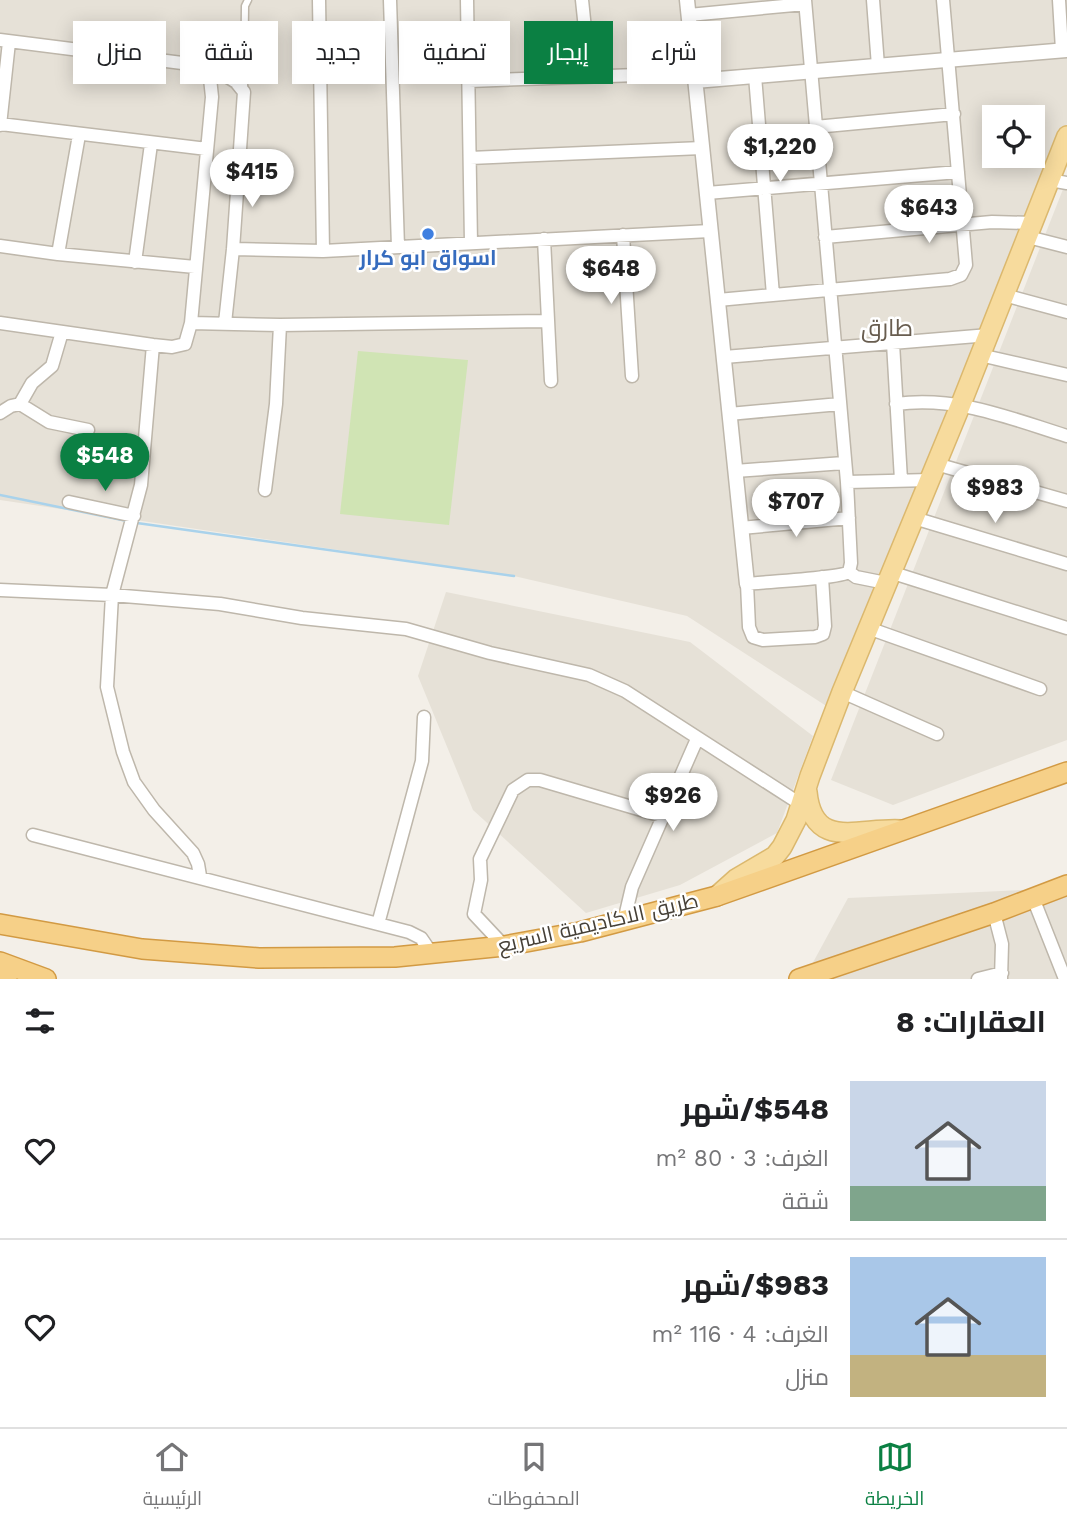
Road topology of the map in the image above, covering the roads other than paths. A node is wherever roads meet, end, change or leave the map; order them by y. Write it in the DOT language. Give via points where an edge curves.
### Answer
graph roads {
  1 [pos="248,0"];
  2 [pos="318,0"];
  3 [pos="390,0"];
  4 [pos="467,0"];
  5 [pos="582,0"];
  6 [pos="873,0"];
  7 [pos="943,0"];
  8 [pos="1059,0"];
  9 [pos="805,2"];
  10 [pos="688,7"];
  11 [pos="468,21"];
  12 [pos="584,21"];
  13 [pos="5,41"];
  14 [pos="1064,50"];
  15 [pos="950,60"];
  16 [pos="180,63"];
  17 [pos="878,66"];
  18 [pos="811,71"];
  19 [pos="755,76"];
  20 [pos="721,77"];
  21 [pos="211,84"];
  22 [pos="237,84"];
  23 [pos="469,84"];
  24 [pos="696,84"];
  25 [pos="244,92"];
  26 [pos="954,114"];
  27 [pos="0,125"];
  28 [pos="816,127"];
  29 [pos="79,135"];
  30 [pos="1067,136"];
  31 [pos="151,144"];
  32 [pos="702,148"];
  33 [pos="206,149"];
  34 [pos="470,158"];
  35 [pos="958,172"];
  36 [pos="1058,181"];
  37 [pos="820,185"];
  38 [pos="764,188"];
  39 [pos="707,193"];
  40 [pos="962,225"];
  41 [pos="1030,230"];
  42 [pos="710,231"];
  43 [pos="623,234"];
  44 [pos="825,237"];
  45 [pos="544,239"];
  46 [pos="471,243"];
  47 [pos="0,246"];
  48 [pos="398,247"];
  49 [pos="1067,247"];
  50 [pos="233,249"];
  51 [pos="323,251"];
  52 [pos="58,254"];
  53 [pos="135,262"];
  54 [pos="195,267"];
  55 [pos="829,291"];
  56 [pos="773,295"];
  57 [pos="1004,295"];
  58 [pos="718,300"];
  59 [pos="1067,312"];
  60 [pos="548,321"];
  61 [pos="0,323"];
  62 [pos="191,323"];
  63 [pos="225,323"];
  64 [pos="280,325"];
  65 [pos="62,332"];
  66 [pos="989,335"];
  67 [pos="893,343"];
  68 [pos="153,345"];
  69 [pos="834,347"];
  70 [pos="980,355"];
  71 [pos="723,357"];
  72 [pos="1067,375"];
  73 [pos="632,376"];
  74 [pos="551,381"];
  75 [pos="20,404"];
  76 [pos="840,404"];
  77 [pos="896,404"];
  78 [pos="961,404"];
  79 [pos="0,413"];
  80 [pos="729,414"];
  81 [pos="88,430"];
  82 [pos="1067,436"];
  83 [pos="844,463"];
  84 [pos="735,471"];
  85 [pos="933,472"];
  86 [pos="901,480"];
  87 [pos="847,482"];
  88 [pos="265,490"];
  89 [pos="1067,501"];
  90 [pos="69,502"];
  91 [pos="134,516"];
  92 [pos="849,518"];
  93 [pos="914,518"];
  94 [pos="741,528"];
  95 [pos="1067,564"];
  96 [pos="849,572"];
  97 [pos="822,577"];
  98 [pos="888,578"];
  99 [pos="747,584"];
  100 [pos="0,590"];
  101 [pos="112,595"];
  102 [pos="869,628"];
  103 [pos="1067,628"];
  104 [pos="1040,689"];
  105 [pos="842,692"];
  106 [pos="424,717"];
  107 [pos="937,734"];
  108 [pos="698,739"];
  109 [pos="1067,772"];
  110 [pos="804,796"];
  111 [pos="662,816"];
  112 [pos="901,830"];
  113 [pos="33,835"];
  114 [pos="200,876"];
  115 [pos="1067,885"];
  116 [pos="717,897"];
  117 [pos="1033,898"];
  118 [pos="994,913"];
  119 [pos="0,915"];
  120 [pos="624,921"];
  121 [pos="0,924"];
  122 [pos="379,924"];
  123 [pos="68,936"];
  124 [pos="504,946"];
  125 [pos="432,954"];
  126 [pos="0,962"];
  127 [pos="1001,976"];
  128 [pos="0,978"];
  129 [pos="7,979"];
  130 [pos="46,979"];
  131 [pos="800,979"];
  132 [pos="978,979"];
  133 [pos="1065,979"];
  1 -- 25 [label="lane"];
  2 -- 51 [label="street"];
  3 -- 48 [label="street"];
  4 -- 11 [label="street"];
  5 -- 12 [label="street"];
  6 -- 17 [label="street"];
  7 -- 15 [label="street"];
  8 -- 14 [label="street"];
  9 -- 10 [label="street"];
  9 -- 18 [label="street"];
  13 -- 16 [label="street"];
  13 -- 27 [label="street"];
  14 -- 15 [label="street"];
  15 -- 17 [label="street"];
  15 -- 26 [label="street"];
  17 -- 18 [label="street"];
  18 -- 19 [label="street"];
  18 -- 28 [label="street"];
  19 -- 20 [label="street"];
  19 -- 38 [label="street"];
  21 -- 33 [label="street"];
  22 -- 25 [label="street"];
  23 -- 34 [label="street"];
  24 -- 32 [label="street"];
  25 -- 50 [label="street"];
  26 -- 28 [label="street"];
  26 -- 35 [label="street"];
  27 -- 29 [label="street"];
  28 -- 37 [label="street"];
  29 -- 31 [label="street"];
  29 -- 52 [label="street"];
  30 -- 36 [label="main road"];
  31 -- 33 [label="street"];
  31 -- 53 [label="street"];
  32 -- 34 [label="street"];
  32 -- 39 [label="street"];
  33 -- 54 [label="street"];
  34 -- 46 [label="street"];
  35 -- 37 [label="street"];
  35 -- 40 [label="street"];
  36 -- 41 [label="main road"];
  37 -- 38 [label="street"];
  37 -- 44 [label="street"];
  38 -- 39 [label="street"];
  38 -- 56 [label="street"];
  39 -- 42 [label="street"];
  40 -- 41 [label="street" via="1003,221"];
  40 -- 44 [label="street"];
  40 -- 55 [label="street" via="966,265 957,278"];
  41 -- 49 [label="street"];
  41 -- 57 [label="main road"];
  42 -- 43 [label="street"];
  42 -- 58 [label="street"];
  43 -- 45 [label="street"];
  43 -- 73 [label="street"];
  44 -- 55 [label="street"];
  45 -- 46 [label="street"];
  45 -- 60 [label="street"];
  46 -- 48 [label="street"];
  47 -- 52 [label="street"];
  48 -- 51 [label="street"];
  50 -- 51 [label="street"];
  50 -- 63 [label="street"];
  52 -- 53 [label="street"];
  53 -- 54 [label="street"];
  54 -- 62 [label="street"];
  55 -- 56 [label="street"];
  55 -- 69 [label="street"];
  56 -- 58 [label="street"];
  57 -- 59 [label="street"];
  57 -- 66 [label="main road"];
  58 -- 71 [label="street"];
  60 -- 64 [label="street"];
  60 -- 74 [label="street"];
  61 -- 65 [label="street"];
  62 -- 63 [label="street"];
  62 -- 68 [label="street" via="185,344"];
  63 -- 64 [label="street"];
  64 -- 88 [label="street"];
  65 -- 68 [label="street"];
  65 -- 75 [label="street" via="52,366 32,383"];
  66 -- 67 [label="street"];
  66 -- 70 [label="main road"];
  67 -- 69 [label="street"];
  67 -- 77 [label="street"];
  68 -- 91 [label="street" via="146,446"];
  69 -- 71 [label="street"];
  69 -- 76 [label="street"];
  70 -- 72 [label="street"];
  70 -- 78 [label="main road"];
  71 -- 80 [label="street"];
  75 -- 79 [label="street"];
  75 -- 81 [label="street" via="49,422"];
  76 -- 80 [label="street"];
  76 -- 83 [label="street"];
  77 -- 78 [label="street"];
  77 -- 86 [label="street"];
  78 -- 82 [label="street"];
  78 -- 85 [label="main road"];
  80 -- 84 [label="street"];
  83 -- 84 [label="street"];
  83 -- 87 [label="street"];
  84 -- 94 [label="street"];
  85 -- 86 [label="street"];
  85 -- 89 [label="street"];
  85 -- 93 [label="main road"];
  86 -- 87 [label="street"];
  87 -- 92 [label="street"];
  90 -- 91 [label="street"];
  91 -- 101 [label="street"];
  92 -- 94 [label="street"];
  92 -- 96 [label="street"];
  93 -- 95 [label="street"];
  93 -- 98 [label="main road"];
  94 -- 99 [label="street"];
  96 -- 97 [label="street"];
  96 -- 98 [label="street" via="856,577"];
  97 -- 99 [label="street"];
  97 -- 99 [label="street" via="825,630 816,637 753,637"];
  98 -- 102 [label="main road"];
  98 -- 103 [label="street"];
  100 -- 101 [label="street"];
  101 -- 108 [label="street" via="235,605 418,631 608,682"];
  101 -- 114 [label="street" via="107,687 123,751 134,782 192,853"];
  102 -- 104 [label="street"];
  102 -- 105 [label="main road"];
  105 -- 107 [label="street"];
  105 -- 110 [label="main road"];
  106 -- 122 [label="street" via="422,761"];
  108 -- 110 [label="street"];
  108 -- 111 [label="street"];
  109 -- 112 [label="highway, طريق الاكاديمية السريع"];
  110 -- 112 [label="main road" via="813,816 831,831"];
  110 -- 116 [label="main road" via="789,836 775,856 736,879"];
  111 -- 120 [label="street" via="629,894"];
  111 -- 124 [label="street" via="540,780 517,786 481,856 481,884 474,910"];
  112 -- 116 [label="highway, طريق الاكاديمية السريع"];
  113 -- 114 [label="street"];
  114 -- 122 [label="street"];
  115 -- 117 [label="highway"];
  116 -- 120 [label="highway, طريق الاكاديمية السريع"];
  117 -- 118 [label="highway"];
  117 -- 133 [label="street"];
  118 -- 127 [label="street" via="1002,944"];
  118 -- 131 [label="highway"];
  119 -- 123 [label="highway"];
  120 -- 124 [label="highway, طريق الاكاديمية السريع"];
  121 -- 123 [label="highway"];
  122 -- 125 [label="street" via="416,934"];
  123 -- 125 [label="highway, طريق الاكاديمية السريع" via="142,949 259,958"];
  124 -- 125 [label="highway, طريق الاكاديمية السريع"];
  126 -- 130 [label="highway"];
  127 -- 132 [label="street"];
  128 -- 129 [label="highway"];
}
